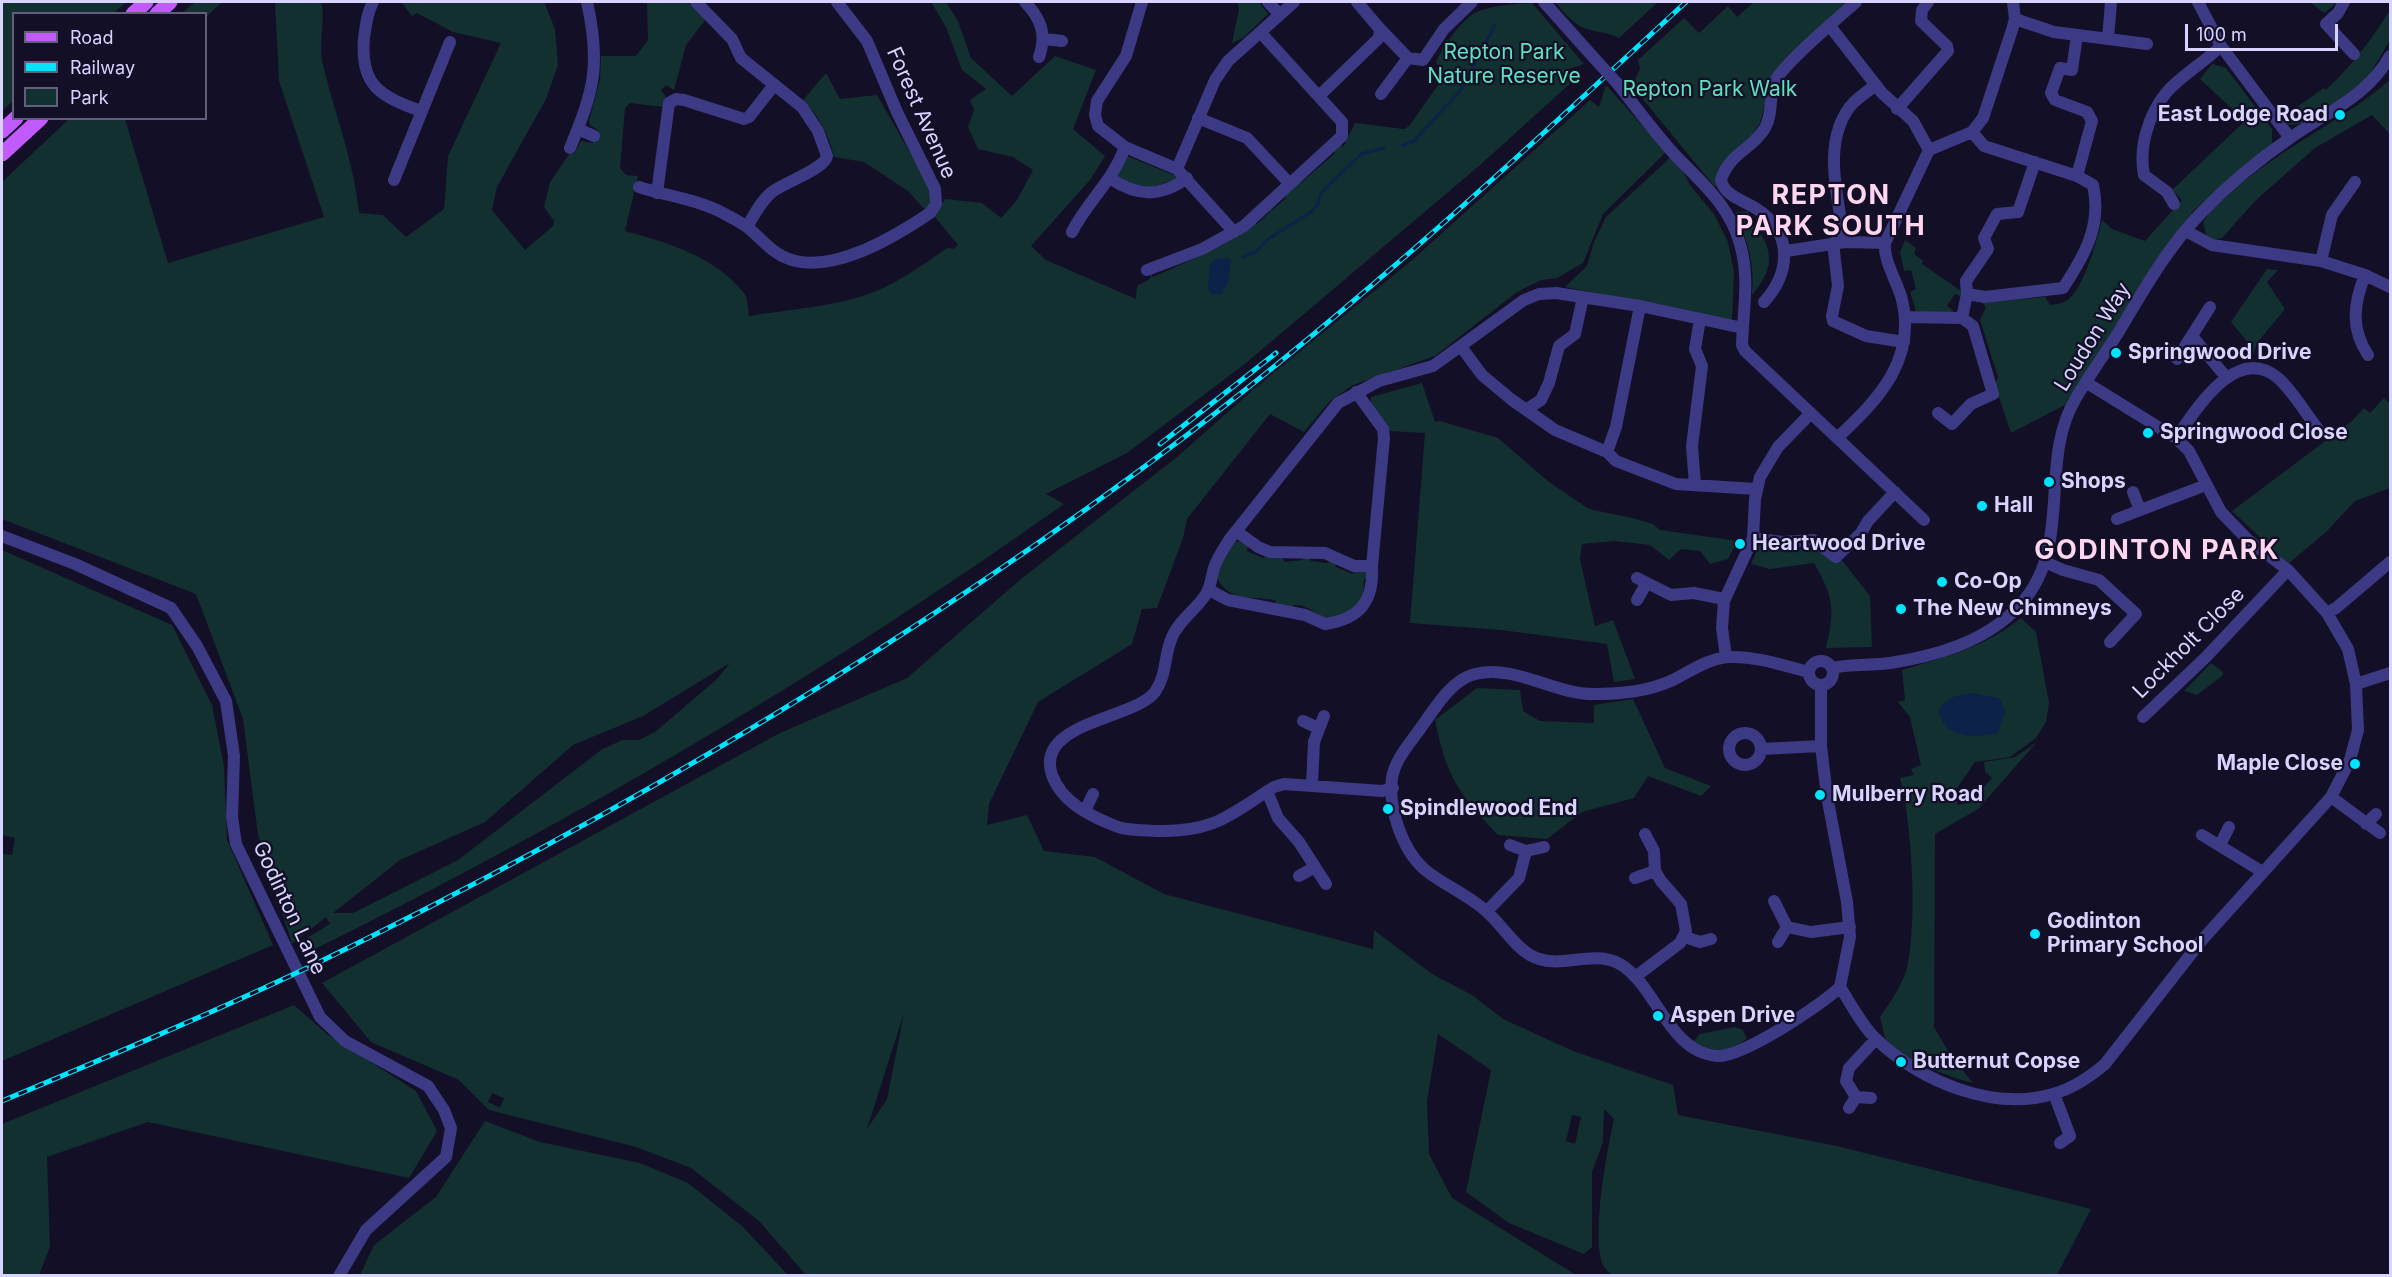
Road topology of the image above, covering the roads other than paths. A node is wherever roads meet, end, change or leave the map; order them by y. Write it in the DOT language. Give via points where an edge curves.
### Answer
graph roads {
  1 [pos="146,2"];
  2 [pos="373,2"];
  3 [pos="587,2"];
  4 [pos="696,2"];
  5 [pos="837,2"];
  6 [pos="1025,2"];
  7 [pos="1142,2"];
  8 [pos="1268,2"];
  9 [pos="1294,2"];
  10 [pos="1356,2"];
  11 [pos="1472,2"];
  12 [pos="1544,2"];
  13 [pos="1856,2"];
  14 [pos="1928,2"];
  15 [pos="2013,2"];
  16 [pos="2111,2"];
  17 [pos="2198,2"];
  18 [pos="2344,2"];
  19 [pos="134,12"];
  20 [pos="1279,14"];
  21 [pos="2014,19"];
  22 [pos="1829,25"];
  23 [pos="1380,29"];
  24 [pos="1261,33"];
  25 [pos="2077,36"];
  26 [pos="1045,39"];
  27 [pos="2108,39"];
  28 [pos="1062,41"];
  29 [pos="450,42"];
  30 [pos="2147,44"];
  31 [pos="2221,46"];
  32 [pos="2354,54"];
  33 [pos="2391,56"];
  34 [pos="1039,57"];
  35 [pos="1408,58"];
  36 [pos="774,85"];
  37 [pos="1876,85"];
  38 [pos="1381,94"];
  39 [pos="1319,96"];
  40 [pos="1897,109"];
  41 [pos="421,111"];
  42 [pos="1198,118"];
  43 [pos="14,120"];
  44 [pos="38,120"];
  45 [pos="578,129"];
  46 [pos="2,131"];
  47 [pos="1972,132"];
  48 [pos="594,136"];
  49 [pos="2290,138"];
  50 [pos="1125,147"];
  51 [pos="570,148"];
  52 [pos="1929,150"];
  53 [pos="2,154"];
  54 [pos="2036,162"];
  55 [pos="1182,174"];
  56 [pos="2077,176"];
  57 [pos="1111,179"];
  58 [pos="394,180"];
  59 [pos="2355,182"];
  60 [pos="1290,184"];
  61 [pos="639,187"];
  62 [pos="657,193"];
  63 [pos="2174,204"];
  64 [pos="747,227"];
  65 [pos="1072,231"];
  66 [pos="1234,231"];
  67 [pos="2186,231"];
  68 [pos="1839,242"];
  69 [pos="1886,243"];
  70 [pos="1786,251"];
  71 [pos="2321,261"];
  72 [pos="1147,270"];
  73 [pos="2365,275"];
  74 [pos="2391,287"];
  75 [pos="1968,294"];
  76 [pos="1583,297"];
  77 [pos="1764,302"];
  78 [pos="1640,306"];
  79 [pos="2210,307"];
  80 [pos="1906,317"];
  81 [pos="1962,318"];
  82 [pos="1700,319"];
  83 [pos="1743,328"];
  84 [pos="2192,336"];
  85 [pos="1904,342"];
  86 [pos="1462,348"];
  87 [pos="2368,355"];
  88 [pos="2177,359"];
  89 [pos="2226,377"];
  90 [pos="2087,383"];
  91 [pos="1356,392"];
  92 [pos="1527,409"];
  93 [pos="1811,413"];
  94 [pos="1938,413"];
  95 [pos="2321,433"];
  96 [pos="1837,438"];
  97 [pos="2176,438"];
  98 [pos="1607,452"];
  99 [pos="1695,485"];
  100 [pos="2206,485"];
  101 [pos="1756,489"];
  102 [pos="1895,492"];
  103 [pos="2133,492"];
  104 [pos="2140,510"];
  105 [pos="2117,519"];
  106 [pos="1924,520"];
  107 [pos="1236,531"];
  108 [pos="2,536"];
  109 [pos="1752,538"];
  110 [pos="2045,562"];
  111 [pos="2391,562"];
  112 [pos="1372,566"];
  113 [pos="2288,570"];
  114 [pos="1209,590"];
  115 [pos="1724,599"];
  116 [pos="1637,600"];
  117 [pos="2327,613"];
  118 [pos="2110,642"];
  119 [pos="1726,657"];
  120 [pos="1832,668"];
  121 [pos="1808,672"];
  122 [pos="2391,673"];
  123 [pos="2356,684"];
  124 [pos="1821,685"];
  125 [pos="2143,717"];
  126 [pos="1303,721"];
  127 [pos="1821,746"];
  128 [pos="1761,749"];
  129 [pos="1312,784"];
  130 [pos="1393,788"];
  131 [pos="1267,791"];
  132 [pos="1093,794"];
  133 [pos="2331,797"];
  134 [pos="1081,809"];
  135 [pos="2376,814"];
  136 [pos="2366,824"];
  137 [pos="2229,827"];
  138 [pos="2380,833"];
  139 [pos="1645,834"];
  140 [pos="2202,835"];
  141 [pos="1510,845"];
  142 [pos="2220,845"];
  143 [pos="1544,847"];
  144 [pos="1526,851"];
  145 [pos="1315,867"];
  146 [pos="1656,871"];
  147 [pos="2261,871"];
  148 [pos="1299,876"];
  149 [pos="1635,878"];
  150 [pos="1326,884"];
  151 [pos="1774,901"];
  152 [pos="1487,911"];
  153 [pos="1787,927"];
  154 [pos="1850,927"];
  155 [pos="1685,937"];
  156 [pos="1711,939"];
  157 [pos="1778,942"];
  158 [pos="1635,977"];
  159 [pos="1840,987"];
  160 [pos="1876,1039"];
  161 [pos="2054,1094"];
  162 [pos="1856,1096"];
  163 [pos="1871,1098"];
  164 [pos="1849,1108"];
  165 [pos="2070,1139"];
  166 [pos="339,1275"];
  1 -- 19 [label="main road"];
  2 -- 41 [label="street" via="363,49 369,80 390,99"];
  3 -- 45 [label="street" via="593,35 594,81"];
  4 -- 36 [label="street" via="732,39 741,58"];
  5 -- 64 [label="street, Forest Avenue" via="867,41 935,189 936,204 921,220 875,246 824,263 800,263 780,255"];
  6 -- 26 [label="street" via="1038,18"];
  7 -- 50 [label="street" via="1126,56 1095,110 1101,130"];
  8 -- 20 [label="street"];
  9 -- 20 [label="street"];
  10 -- 23 [label="street"];
  11 -- 35 [label="street" via="1444,29 1426,57"];
  12 -- 83 [label="street, bridge" via="1731,220 1745,268"];
  13 -- 22 [label="street"];
  14 -- 40 [label="street" via="1921,21 1948,51"];
  15 -- 21 [label="street"];
  16 -- 27 [label="street"];
  17 -- 31 [label="street"];
  18 -- 32 [label="street" via="2326,24"];
  20 -- 24 [label="street"];
  21 -- 25 [label="street"];
  21 -- 47 [label="street" via="1983,118"];
  22 -- 37 [label="street"];
  22 -- 70 [label="street" via="1785,66 1774,82 1764,130 1732,158 1724,171 1722,186 1772,223"];
  23 -- 35 [label="street"];
  23 -- 39 [label="street" via="1376,42"];
  24 -- 39 [label="street"];
  24 -- 42 [label="street" via="1223,68"];
  25 -- 27 [label="street"];
  25 -- 56 [label="street" via="2072,70 2060,68 2051,93 2055,100 2087,112 2092,121"];
  26 -- 28 [label="street"];
  26 -- 34 [label="street"];
  27 -- 30 [label="street"];
  29 -- 41 [label="street"];
  31 -- 49 [label="street"];
  31 -- 63 [label="street" via="2168,89 2149,122 2141,162 2144,175 2167,192"];
  33 -- 49 [label="street, Loudon Way" via="2365,90"];
  35 -- 38 [label="street"];
  36 -- 62 [label="street" via="744,119 684,100 669,103"];
  36 -- 64 [label="street" via="811,118 826,159 823,165 774,191"];
  37 -- 40 [label="street"];
  37 -- 68 [label="street" via="1853,103 1835,148"];
  39 -- 60 [label="street" via="1342,122 1342,136"];
  40 -- 52 [label="street" via="1913,121"];
  41 -- 58 [label="street"];
  42 -- 55 [label="street"];
  42 -- 60 [label="street" via="1251,141"];
  43 -- 46 [label="main road"];
  44 -- 53 [label="main road"];
  45 -- 48 [label="street"];
  45 -- 51 [label="street"];
  47 -- 52 [label="street"];
  47 -- 54 [label="street" via="1984,146"];
  49 -- 67 [label="street, Loudon Way" via="2253,165"];
  50 -- 55 [label="street"];
  50 -- 57 [label="street"];
  52 -- 69 [label="street"];
  54 -- 56 [label="street"];
  54 -- 75 [label="street" via="2018,212 1997,214 1984,238 1988,249 1966,281"];
  55 -- 57 [label="street" via="1170,188 1148,193 1132,191"];
  55 -- 66 [label="street"];
  56 -- 75 [label="street" via="2093,185 2097,219 2079,264 2063,288 1985,297"];
  57 -- 65 [label="street"];
  59 -- 71 [label="street" via="2332,215"];
  60 -- 66 [label="street" via="1253,219"];
  61 -- 62 [label="street, Forest Avenue"];
  62 -- 64 [label="street, Forest Avenue" via="703,204"];
  66 -- 72 [label="street" via="1202,249"];
  67 -- 71 [label="street" via="2212,245"];
  67 -- 90 [label="street, Loudon Way"];
  68 -- 69 [label="street"];
  68 -- 70 [label="street"];
  68 -- 85 [label="street" via="1833,321 1866,336"];
  69 -- 80 [label="street"];
  70 -- 77 [label="street" via="1780,281"];
  71 -- 73 [label="street"];
  73 -- 74 [label="street"];
  73 -- 87 [label="street" via="2354,310 2356,332"];
  75 -- 81 [label="street"];
  76 -- 78 [label="street"];
  76 -- 86 [label="street" via="1550,292 1532,296"];
  76 -- 92 [label="street" via="1575,333 1559,346 1541,400"];
  78 -- 82 [label="street"];
  78 -- 98 [label="street" via="1616,427"];
  79 -- 84 [label="street"];
  80 -- 81 [label="street"];
  80 -- 85 [label="street"];
  81 -- 94 [label="street" via="1972,326 1993,394 1971,404 1952,424"];
  82 -- 83 [label="street"];
  82 -- 99 [label="street" via="1695,349 1702,366 1692,446"];
  83 -- 93 [label="street" via="1745,351"];
  84 -- 88 [label="street"];
  84 -- 89 [label="street"];
  85 -- 96 [label="street" via="1900,362 1890,379"];
  86 -- 91 [label="street" via="1433,366 1379,381"];
  86 -- 92 [label="street" via="1482,375"];
  89 -- 95 [label="street" via="2245,370 2269,372"];
  89 -- 97 [label="street"];
  90 -- 97 [label="street"];
  90 -- 110 [label="street, Loudon Way" via="2075,399 2064,429 2052,536"];
  91 -- 107 [label="street" via="1333,408"];
  91 -- 112 [label="street" via="1383,429 1384,438"];
  92 -- 98 [label="street" via="1566,435"];
  93 -- 96 [label="street"];
  93 -- 101 [label="street" via="1773,455"];
  96 -- 102 [label="street"];
  97 -- 100 [label="street" via="2189,451"];
  98 -- 99 [label="street" via="1616,461 1652,477"];
  99 -- 101 [label="street"];
  100 -- 104 [label="street"];
  100 -- 113 [label="street" via="2221,512 2248,540"];
  101 -- 109 [label="street"];
  102 -- 106 [label="street"];
  102 -- 109 [label="street" via="1862,533 1836,556 1813,540 1782,542"];
  103 -- 104 [label="street"];
  104 -- 105 [label="street"];
  107 -- 112 [label="street" via="1270,552 1325,553 1350,565"];
  107 -- 114 [label="street" via="1215,565"];
  108 -- 166 [label="street, Godinton Lane" via="171,608 197,646 226,701 234,756 232,817 236,844 320,1017 345,1041 428,1086 444,1110 451,1128 446,1157 366,1230"];
  109 -- 115 [label="street"];
  110 -- 118 [label="street" via="2099,580 2136,614"];
  110 -- 120 [label="street, Loudon Way" via="2021,604 1978,637 1941,652 1889,663"];
  111 -- 117 [label="street"];
  112 -- 114 [label="street" via="1362,609 1346,620 1325,624 1305,615 1228,600"];
  113 -- 117 [label="street"];
  113 -- 125 [label="street, Lockholt Close"];
  114 -- 134 [label="street" via="1172,637 1165,671 1154,693 1142,703 1096,720 1056,745 1050,761 1053,778 1063,794"];
  115 -- 116 [label="street" via="1694,593 1671,595 1642,581"];
  115 -- 119 [label="street" via="1721,615"];
  117 -- 123 [label="street" via="2348,650"];
  119 -- 121 [label="street" via="1757,659"];
  119 -- 130 [label="street" via="1656,686 1621,693 1570,693 1493,672 1461,679 1407,747 1392,778"];
  120 -- 121 [label="street, Loudon Way" via="1819,661"];
  120 -- 124 [label="street" via="1831,680"];
  121 -- 124 [label="street" via="1813,683"];
  122 -- 123 [label="street"];
  123 -- 133 [label="street" via="2358,734"];
  124 -- 127 [label="street"];
  126 -- 129 [label="street" via="1321,722 1314,742"];
  127 -- 128 [label="street"];
  127 -- 154 [label="street"];
  129 -- 130 [label="street" via="1382,791"];
  129 -- 131 [label="street" via="1284,784"];
  130 -- 152 [label="street" via="1400,830 1416,860"];
  131 -- 134 [label="street" via="1227,818 1188,831 1125,829"];
  131 -- 145 [label="street" via="1278,818"];
  132 -- 134 [label="street"];
  133 -- 136 [label="street"];
  133 -- 147 [label="street"];
  135 -- 136 [label="street"];
  136 -- 138 [label="street"];
  137 -- 142 [label="street"];
  139 -- 146 [label="street" via="1654,851"];
  140 -- 142 [label="street"];
  141 -- 144 [label="street"];
  142 -- 147 [label="street"];
  143 -- 144 [label="street"];
  144 -- 152 [label="street" via="1519,878"];
  145 -- 148 [label="street"];
  145 -- 150 [label="street"];
  146 -- 149 [label="street"];
  146 -- 155 [label="street" via="1681,904"];
  147 -- 161 [label="street" via="2104,1064"];
  151 -- 153 [label="street"];
  152 -- 158 [label="street" via="1526,953 1540,960 1563,963 1605,959 1622,965"];
  153 -- 154 [label="street" via="1811,932"];
  153 -- 157 [label="street"];
  154 -- 159 [label="street"];
  155 -- 156 [label="street" via="1700,942"];
  155 -- 158 [label="street"];
  158 -- 159 [label="street" via="1663,1017 1688,1042 1713,1056 1752,1045 1819,1006"];
  159 -- 160 [label="street"];
  160 -- 161 [label="street" via="1924,1075 1945,1083 2003,1098"];
  160 -- 162 [label="street" via="1847,1072 1850,1090"];
  161 -- 165 [label="street"];
  162 -- 163 [label="street"];
  162 -- 164 [label="street"];
}
